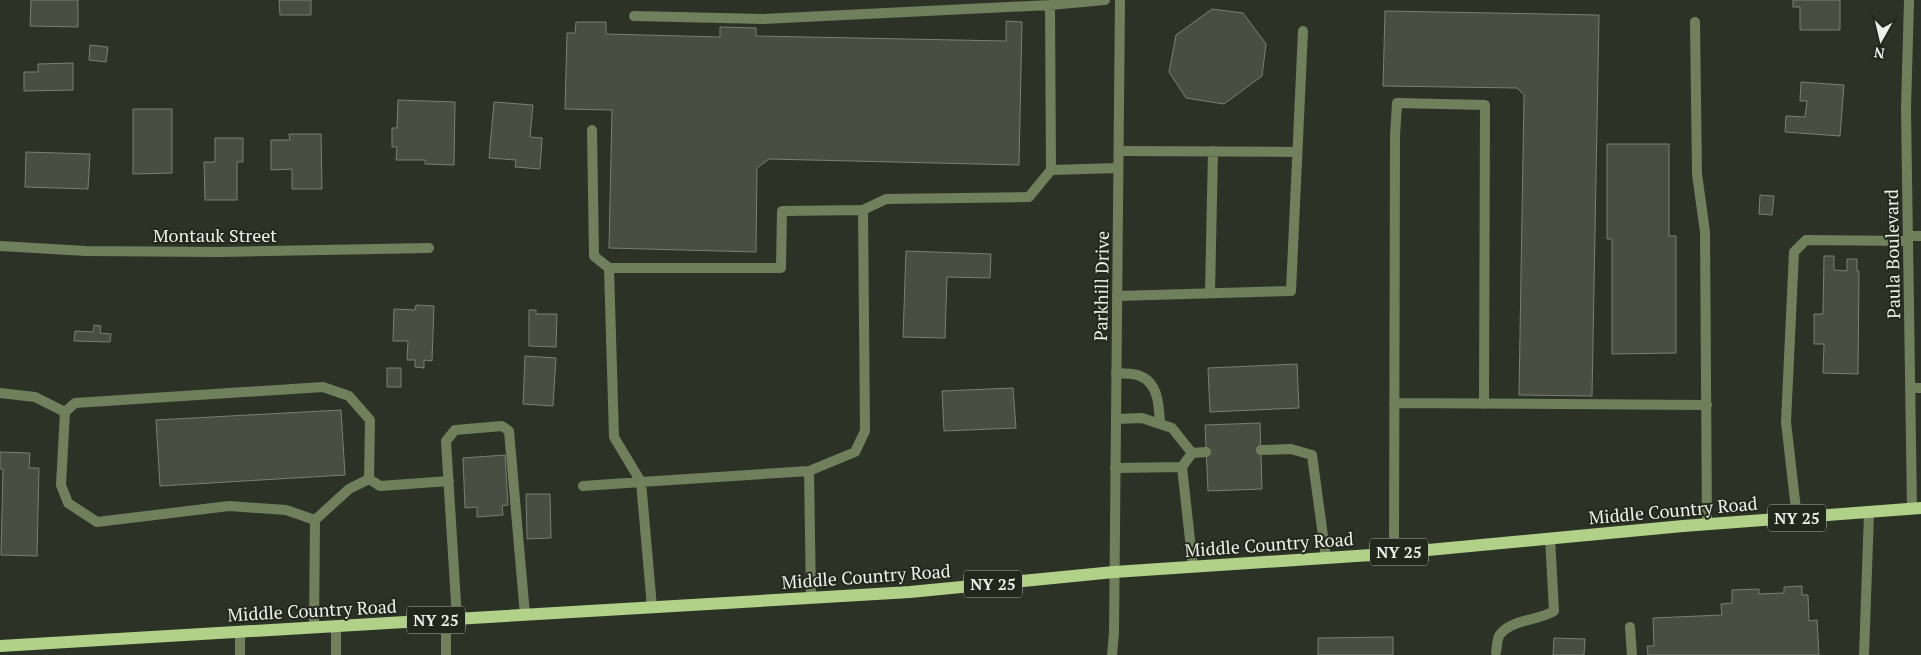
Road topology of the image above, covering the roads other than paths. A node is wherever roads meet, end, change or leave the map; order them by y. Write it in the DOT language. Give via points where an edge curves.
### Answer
graph roads {
  1 [pos="1105,0"];
  2 [pos="1120,0"];
  3 [pos="1910,0"];
  4 [pos="1050,5"];
  5 [pos="634,16"];
  6 [pos="1694,22"];
  7 [pos="1303,31"];
  8 [pos="592,130"];
  9 [pos="1119,150"];
  10 [pos="1214,151"];
  11 [pos="1297,152"];
  12 [pos="1118,168"];
  13 [pos="1051,170"];
  14 [pos="863,210"];
  15 [pos="1921,236"];
  16 [pos="1908,239"];
  17 [pos="0,246"];
  18 [pos="429,248"];
  19 [pos="609,268"];
  20 [pos="1210,293"];
  21 [pos="1117,296"];
  22 [pos="1116,373"];
  23 [pos="1910,388"];
  24 [pos="1921,388"];
  25 [pos="0,393"];
  26 [pos="1394,403"];
  27 [pos="1484,404"];
  28 [pos="1707,405"];
  29 [pos="66,412"];
  30 [pos="1116,419"];
  31 [pos="1160,424"];
  32 [pos="1261,450"];
  33 [pos="1206,452"];
  34 [pos="1192,453"];
  35 [pos="1115,468"];
  36 [pos="1182,468"];
  37 [pos="809,470"];
  38 [pos="370,479"];
  39 [pos="449,481"];
  40 [pos="641,482"];
  41 [pos="583,486"];
  42 [pos="1916,508"];
  43 [pos="1869,513"];
  44 [pos="1797,518"];
  45 [pos="315,520"];
  46 [pos="1707,524"];
  47 [pos="1550,538"];
  48 [pos="1394,553"];
  49 [pos="1326,558"];
  50 [pos="1193,567"];
  51 [pos="1114,572"];
  52 [pos="811,598"];
  53 [pos="652,607"];
  54 [pos="524,614"];
  55 [pos="452,619"];
  56 [pos="336,626"];
  57 [pos="314,627"];
  58 [pos="1630,627"];
  59 [pos="240,632"];
  60 [pos="0,646"];
  61 [pos="1496,652"];
  62 [pos="240,655"];
  63 [pos="336,655"];
  64 [pos="446,655"];
  65 [pos="1112,655"];
  66 [pos="1632,655"];
  67 [pos="1864,655"];
  1 -- 4 [label="street"];
  2 -- 9 [label="street, Parkhill Drive"];
  3 -- 16 [label="street, Paula Boulevard" via="1906,109"];
  4 -- 5 [label="street" via="763,19"];
  4 -- 13 [label="street"];
  6 -- 28 [label="street" via="1697,174 1705,232"];
  7 -- 11 [label="street"];
  8 -- 19 [label="street" via="594,256"];
  9 -- 10 [label="street"];
  9 -- 12 [label="street, Parkhill Drive"];
  10 -- 11 [label="street"];
  10 -- 20 [label="street"];
  11 -- 20 [label="street" via="1291,291"];
  12 -- 13 [label="street"];
  12 -- 21 [label="street, Parkhill Drive"];
  13 -- 14 [label="street" via="1029,197 886,199"];
  14 -- 19 [label="street" via="782,211 781,268"];
  14 -- 37 [label="street" via="865,431 855,452"];
  15 -- 16 [label="street"];
  16 -- 23 [label="street, Paula Boulevard"];
  16 -- 44 [label="street" via="1806,240 1794,252 1786,422"];
  17 -- 18 [label="street, Montauk Street" via="86,251 220,252"];
  19 -- 40 [label="street" via="614,437"];
  20 -- 21 [label="street"];
  21 -- 22 [label="street, Parkhill Drive"];
  22 -- 30 [label="street, Parkhill Drive"];
  22 -- 31 [label="street" via="1140,376 1149,383 1156,394"];
  23 -- 24 [label="street"];
  23 -- 42 [label="street, Paula Boulevard"];
  25 -- 29 [label="street" via="36,397"];
  26 -- 27 [label="street"];
  26 -- 27 [label="street" via="1397,103 1485,105"];
  26 -- 48 [label="street"];
  27 -- 28 [label="street"];
  28 -- 46 [label="street"];
  29 -- 38 [label="street" via="75,403 323,387 348,396 370,420"];
  29 -- 45 [label="street" via="61,485 68,502 97,522 229,506 286,510"];
  30 -- 31 [label="street" via="1142,418"];
  30 -- 35 [label="street, Parkhill Drive"];
  31 -- 34 [label="street" via="1172,428"];
  32 -- 49 [label="street" via="1291,449 1312,455"];
  33 -- 34 [label="street"];
  34 -- 36 [label="street"];
  35 -- 36 [label="street"];
  35 -- 51 [label="street, Parkhill Drive"];
  36 -- 50 [label="street"];
  37 -- 40 [label="street"];
  37 -- 52 [label="street"];
  38 -- 39 [label="street" via="380,486"];
  38 -- 45 [label="street" via="349,490"];
  39 -- 54 [label="street" via="446,441 455,430 502,426 509,431"];
  39 -- 55 [label="street"];
  40 -- 41 [label="street"];
  40 -- 53 [label="street"];
  42 -- 43 [label="main road, Middle Country Road / NY 25"];
  43 -- 44 [label="main road, Middle Country Road / NY 25"];
  43 -- 67 [label="street"];
  44 -- 46 [label="main road, Middle Country Road / NY 25"];
  45 -- 57 [label="street"];
  46 -- 47 [label="main road, Middle Country Road / NY 25"];
  47 -- 48 [label="main road, Middle Country Road / NY 25"];
  47 -- 61 [label="street" via="1554,612 1504,630 1498,637"];
  48 -- 49 [label="main road, Middle Country Road / NY 25"];
  49 -- 50 [label="main road, Middle Country Road / NY 25"];
  50 -- 51 [label="main road, Middle Country Road / NY 25"];
  51 -- 52 [label="main road, Middle Country Road / NY 25"];
  51 -- 65 [label="street, Parkhill Drive"];
  52 -- 53 [label="main road, Middle Country Road / NY 25"];
  53 -- 54 [label="main road, Middle Country Road / NY 25"];
  54 -- 55 [label="main road, Middle Country Road / NY 25"];
  55 -- 56 [label="main road, Middle Country Road / NY 25"];
  55 -- 64 [label="street"];
  56 -- 57 [label="main road, Middle Country Road / NY 25"];
  56 -- 63 [label="street"];
  57 -- 59 [label="main road, Middle Country Road / NY 25"];
  58 -- 66 [label="street"];
  59 -- 60 [label="main road, Middle Country Road / NY 25"];
  59 -- 62 [label="street"];
}
